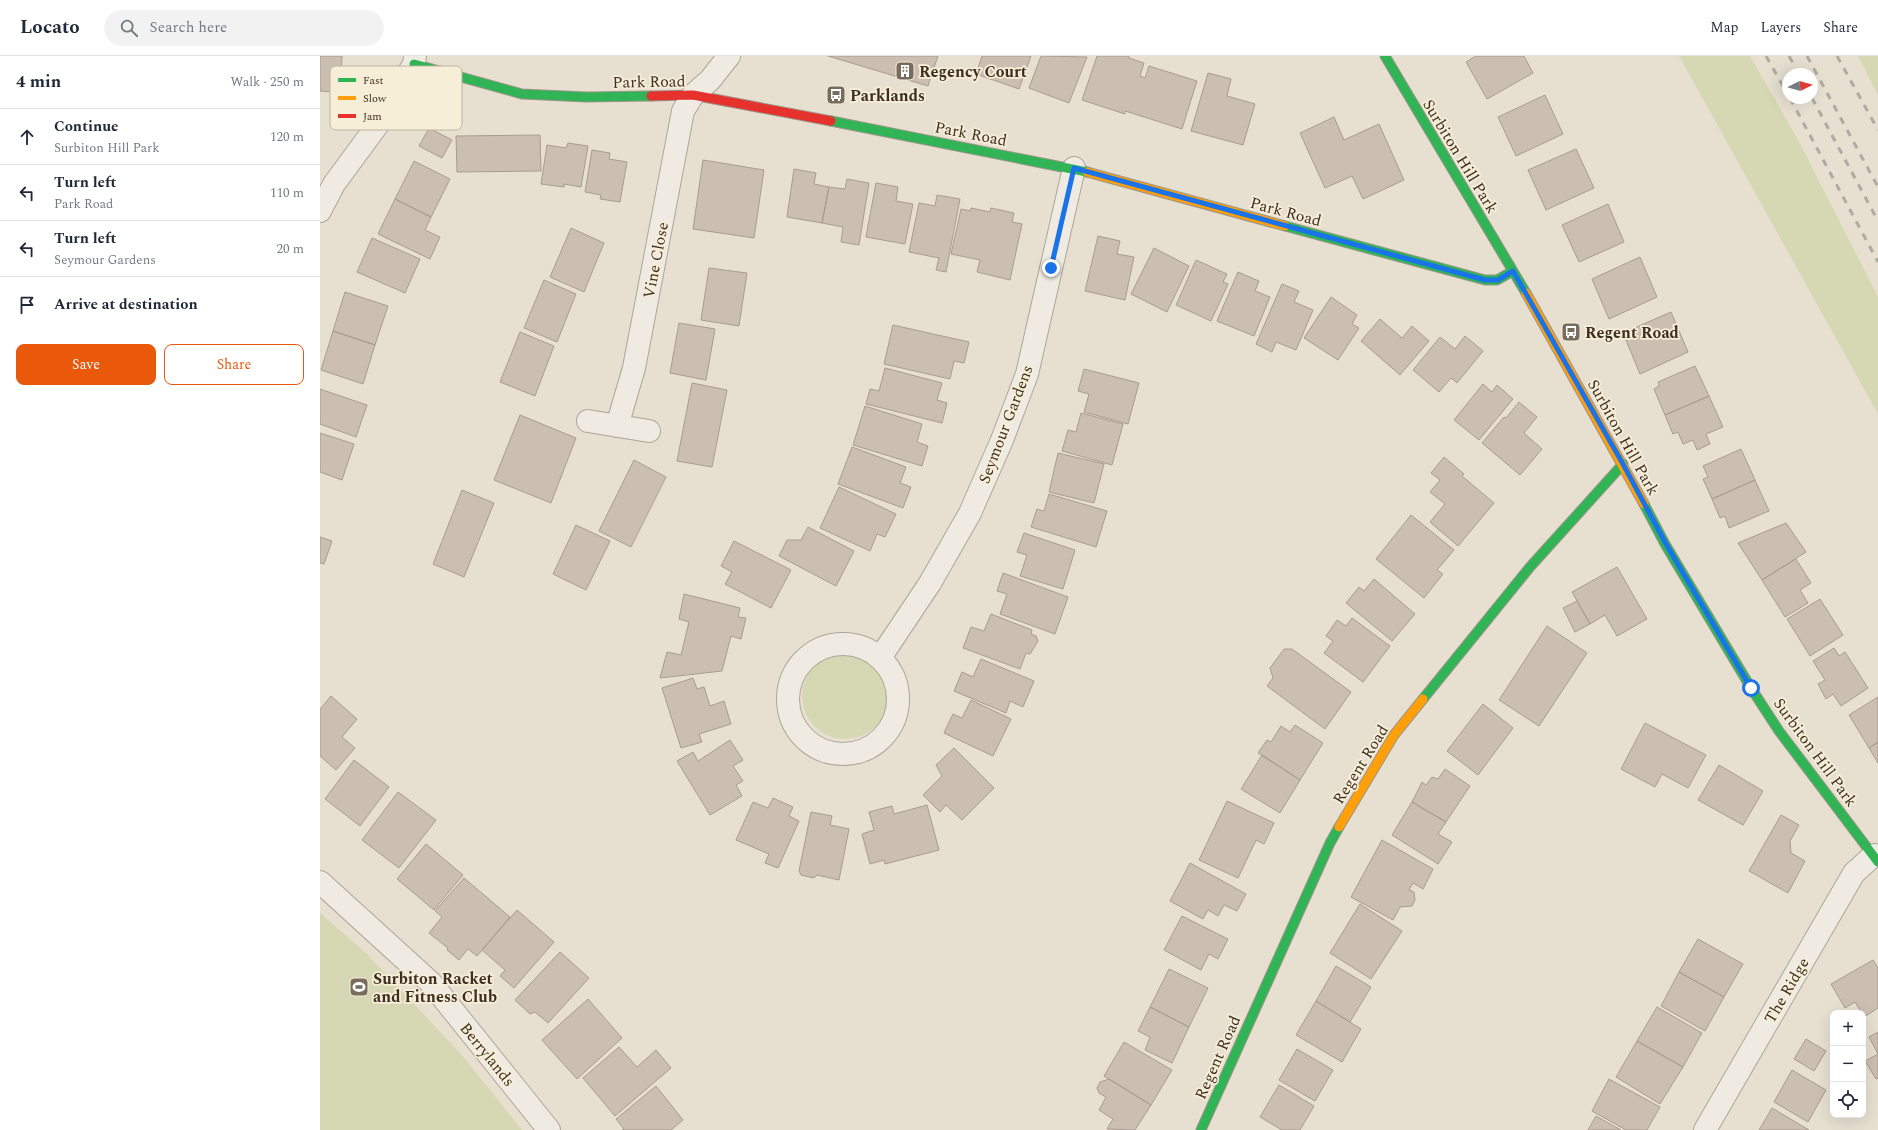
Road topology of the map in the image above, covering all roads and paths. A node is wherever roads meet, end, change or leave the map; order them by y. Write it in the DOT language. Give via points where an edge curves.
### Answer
graph roads {
  1 [pos="729,56"];
  2 [pos="1385,56"];
  3 [pos="414,60"];
  4 [pos="433,66"];
  5 [pos="462,75"];
  6 [pos="692,95"];
  7 [pos="374,130"];
  8 [pos="1074,168"];
  9 [pos="320,211"];
  10 [pos="1513,271"];
  11 [pos="588,421"];
  12 [pos="616,426"];
  13 [pos="649,431"];
  14 [pos="1623,464"];
  15 [pos="880,658"];
  16 [pos="1876,858"];
  17 [pos="320,882"];
  18 [pos="549,1130"];
  19 [pos="1201,1130"];
  20 [pos="1705,1130"];
  1 -- 6 [label="street" via="710,80"];
  2 -- 10 [label="street, Surbiton Hill Park"];
  3 -- 4 [label="street, Park Road"];
  5 -- 6 [label="street, Park Road" via="522,94"];
  6 -- 8 [label="street, Park Road"];
  6 -- 12 [label="street, Vine Close" via="683,111 634,368"];
  7 -- 9 [label="street" via="334,184"];
  8 -- 10 [label="street, Park Road" via="1478,278 1498,280"];
  8 -- 15 [label="street, Seymour Gardens" via="1027,374 1002,440 970,513 930,583"];
  10 -- 14 [label="street, Surbiton Hill Park"];
  11 -- 12 [label="street"];
  12 -- 13 [label="street"];
  14 -- 16 [label="street, Surbiton Hill Park" via="1666,544 1751,688 1779,731"];
  14 -- 19 [label="street, Regent Road" via="1530,568 1394,735 1371,770 1330,843"];
  15 -- 15 [label="street" via="897,686 898,702 895,718 876,744 861,751 829,753 814,747 802,737 793,724 788,710 787,694 798,665 809,654 838,643 868,649"];
  16 -- 20 [label="street, The Ridge" via="1854,873"];
  17 -- 18 [label="street, Berrylands" via="431,983"];
}
